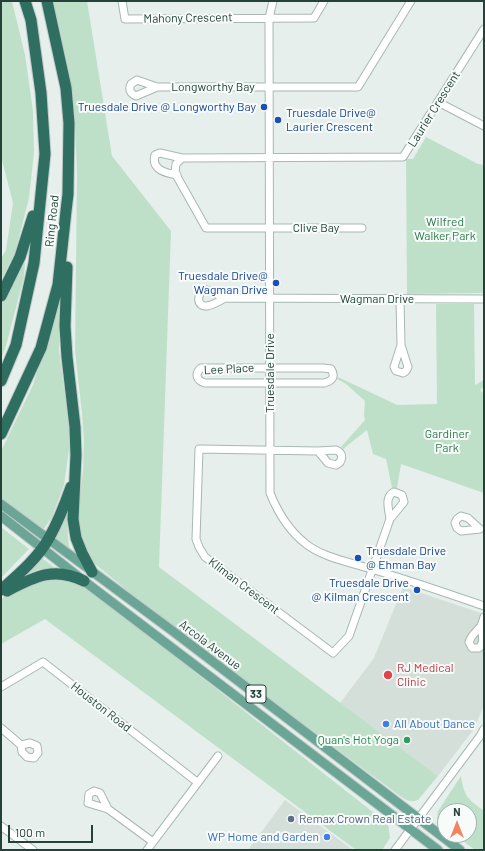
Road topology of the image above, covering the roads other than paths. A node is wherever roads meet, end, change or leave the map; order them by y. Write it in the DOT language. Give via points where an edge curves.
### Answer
graph roads {
  1 [pos="25,1"];
  2 [pos="47,1"];
  3 [pos="122,1"];
  4 [pos="273,1"];
  5 [pos="324,1"];
  6 [pos="411,1"];
  7 [pos="270,18"];
  8 [pos="484,29"];
  9 [pos="477,40"];
  10 [pos="484,44"];
  11 [pos="157,87"];
  12 [pos="270,88"];
  13 [pos="438,102"];
  14 [pos="484,126"];
  15 [pos="45,154"];
  16 [pos="182,158"];
  17 [pos="270,158"];
  18 [pos="177,175"];
  19 [pos="68,194"];
  20 [pos="270,228"];
  21 [pos="362,228"];
  22 [pos="1,296"];
  23 [pos="226,298"];
  24 [pos="270,298"];
  25 [pos="400,299"];
  26 [pos="484,299"];
  27 [pos="401,345"];
  28 [pos="269,368"];
  29 [pos="1,381"];
  30 [pos="269,382"];
  31 [pos="1,434"];
  32 [pos="270,451"];
  33 [pos="318,452"];
  34 [pos="75,477"];
  35 [pos="1,504"];
  36 [pos="1,516"];
  37 [pos="390,519"];
  38 [pos="46,543"];
  39 [pos="372,569"];
  40 [pos="92,572"];
  41 [pos="84,581"];
  42 [pos="1,590"];
  43 [pos="1,594"];
  44 [pos="484,606"];
  45 [pos="484,616"];
  46 [pos="481,626"];
  47 [pos="1,687"];
  48 [pos="1,728"];
  49 [pos="484,730"];
  50 [pos="21,745"];
  51 [pos="218,756"];
  52 [pos="197,782"];
  53 [pos="108,809"];
  54 [pos="418,819"];
  55 [pos="1,826"];
  56 [pos="410,830"];
  57 [pos="153,842"];
  58 [pos="31,849"];
  59 [pos="147,850"];
  60 [pos="395,850"];
  61 [pos="438,850"];
  62 [pos="460,850"];
  1 -- 15 [label="highway, Ring Road" via="31,20 41,93"];
  2 -- 19 [label="highway, Ring Road" via="66,88 69,123"];
  3 -- 7 [label="street, Mahony Crescent" via="125,19"];
  4 -- 7 [label="street, Truesdale Drive"];
  5 -- 7 [label="street" via="314,18"];
  6 -- 12 [label="street, Longworthy Bay" via="358,87"];
  7 -- 12 [label="street, Truesdale Drive"];
  8 -- 9 [label="street, Laurier Crescent"];
  9 -- 10 [label="street"];
  9 -- 13 [label="street, Laurier Crescent"];
  11 -- 12 [label="street, Longworthy Bay"];
  12 -- 17 [label="street, Truesdale Drive"];
  13 -- 14 [label="street"];
  13 -- 17 [label="street, Laurier Crescent" via="402,157"];
  15 -- 22 [label="highway" via="32,222 20,257"];
  15 -- 29 [label="highway, Ring Road" via="34,262 16,346"];
  16 -- 17 [label="street"];
  16 -- 18 [label="street" via="176,164"];
  16 -- 18 [label="street" via="160,153 155,155 156,166 161,171"];
  17 -- 20 [label="street, Truesdale Drive"];
  18 -- 20 [label="street, Clive Bay" via="206,228"];
  19 -- 31 [label="highway, Ring Road" via="58,285 41,348"];
  19 -- 34 [label="highway" via="65,326 75,427"];
  20 -- 21 [label="street, Clive Bay"];
  20 -- 24 [label="street, Truesdale Drive"];
  23 -- 24 [label="street, Wagman Drive"];
  24 -- 25 [label="street, Wagman Drive"];
  24 -- 28 [label="street, Truesdale Drive"];
  25 -- 26 [label="street, Wagman Drive"];
  25 -- 27 [label="street"];
  28 -- 30 [label="street, Truesdale Drive"];
  28 -- 30 [label="street" via="323,368 332,370 334,374 330,382 324,383"];
  28 -- 30 [label="street, Lee Place" via="201,368 196,375 201,382"];
  30 -- 32 [label="street, Truesdale Drive"];
  32 -- 33 [label="street"];
  32 -- 39 [label="street, Truesdale Drive" via="270,492 277,511 288,527 306,545 330,557"];
  32 -- 39 [label="street, Kliman Crescent" via="199,449 196,538 198,547 205,557 333,653 349,636"];
  34 -- 38 [label="highway"];
  34 -- 40 [label="highway" via="72,519 82,553"];
  35 -- 38 [label="main road, Arcola Avenue / 33"];
  36 -- 38 [label="main road, Arcola Avenue / 33"];
  37 -- 39 [label="street"];
  38 -- 40 [label="main road, Arcola Avenue / 33"];
  38 -- 41 [label="main road, Arcola Avenue / 33"];
  38 -- 42 [label="highway"];
  39 -- 44 [label="street, Truesdale Drive"];
  40 -- 54 [label="main road, Arcola Avenue / 33" via="316,739"];
  41 -- 43 [label="highway" via="70,575 47,574 32,578"];
  41 -- 56 [label="main road, Arcola Avenue / 33"];
  45 -- 46 [label="street"];
  47 -- 52 [label="street, Houston Road" via="43,662"];
  48 -- 50 [label="street"];
  49 -- 54 [label="street"];
  51 -- 52 [label="street"];
  52 -- 57 [label="street"];
  53 -- 57 [label="street"];
  54 -- 56 [label="street"];
  54 -- 62 [label="main road, Arcola Avenue / 33"];
  55 -- 58 [label="street"];
  56 -- 60 [label="street"];
  56 -- 61 [label="main road, Arcola Avenue / 33"];
  57 -- 59 [label="street"];
}
